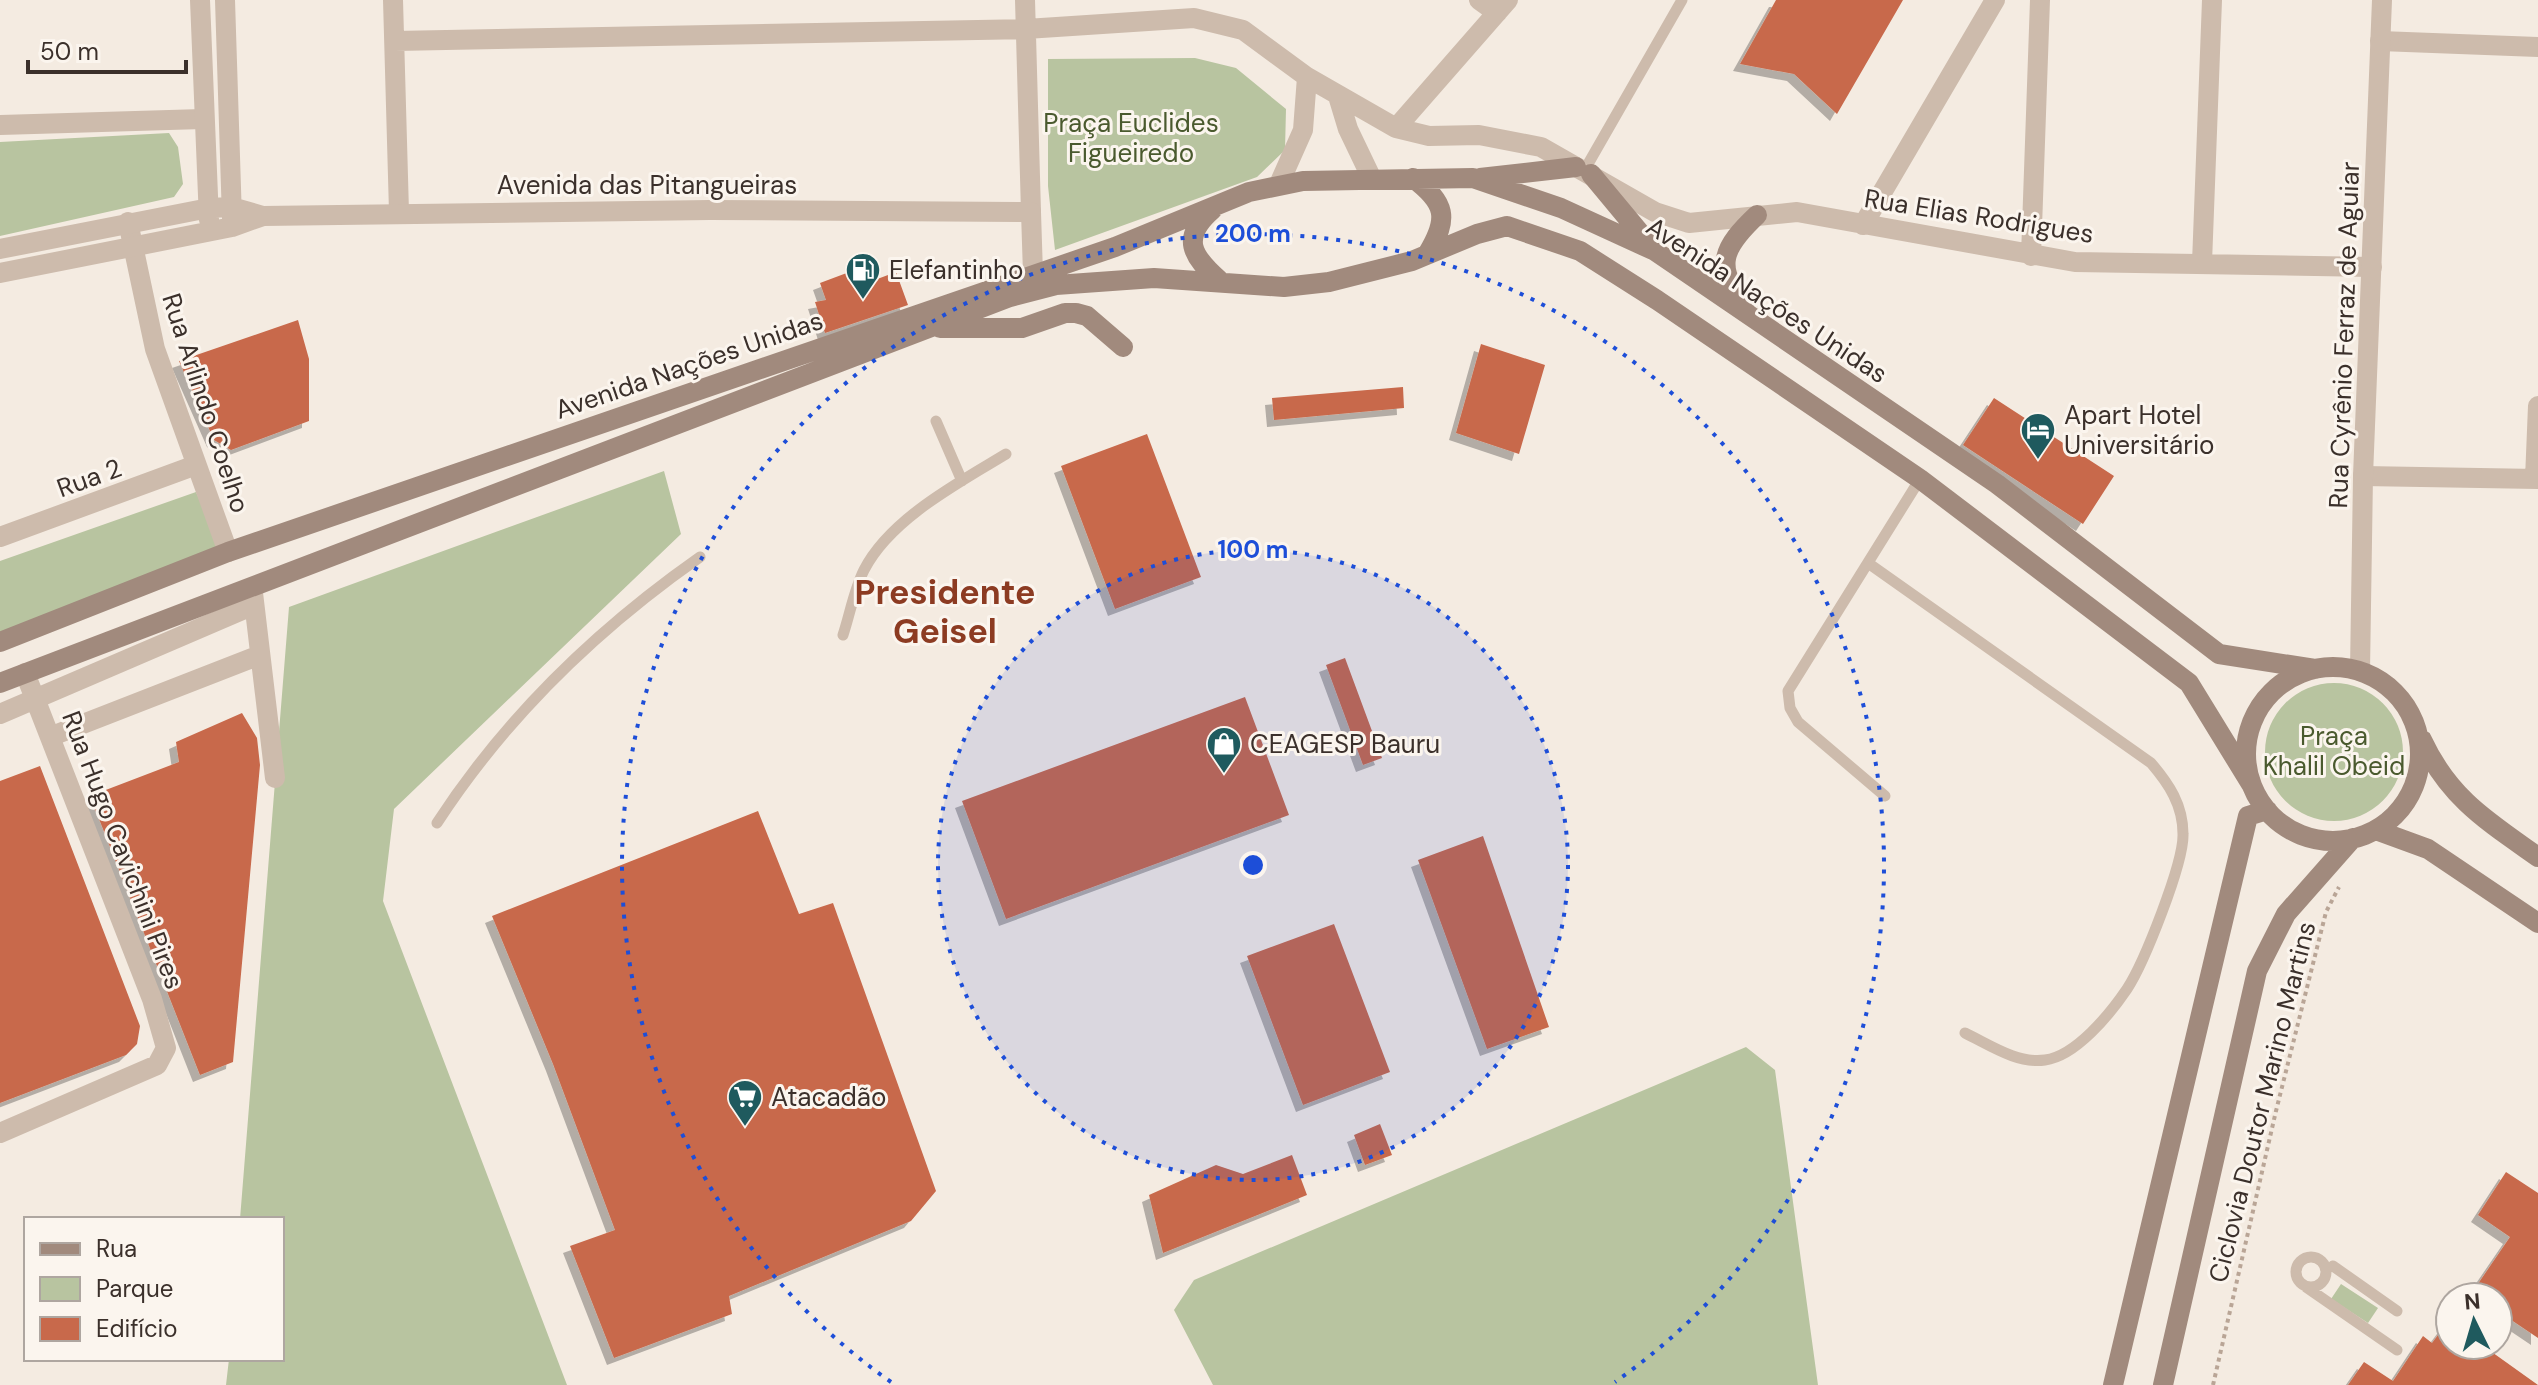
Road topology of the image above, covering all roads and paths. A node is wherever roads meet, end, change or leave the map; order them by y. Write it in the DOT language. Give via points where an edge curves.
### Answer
graph roads {
  1 [pos="200,0"];
  2 [pos="225,0"];
  3 [pos="393,0"];
  4 [pos="1025,0"];
  5 [pos="1479,0"];
  6 [pos="1682,0"];
  7 [pos="1995,0"];
  8 [pos="2040,0"];
  9 [pos="2212,0"];
  10 [pos="2382,0"];
  11 [pos="1503,7"];
  12 [pos="1194,9"];
  13 [pos="1026,29"];
  14 [pos="395,41"];
  15 [pos="2380,41"];
  16 [pos="2538,47"];
  17 [pos="1307,77"];
  18 [pos="1338,96"];
  19 [pos="203,119"];
  20 [pos="0,125"];
  21 [pos="1396,128"];
  22 [pos="1584,171"];
  23 [pos="1371,177"];
  24 [pos="1413,178"];
  25 [pos="1473,178"];
  26 [pos="1279,184"];
  27 [pos="1249,192"];
  28 [pos="209,208"];
  29 [pos="399,212"];
  30 [pos="1031,212"];
  31 [pos="1757,215"];
  32 [pos="232,217"];
  33 [pos="128,222"];
  34 [pos="1863,225"];
  35 [pos="210,231"];
  36 [pos="131,244"];
  37 [pos="0,249"];
  38 [pos="1655,251"];
  39 [pos="1428,253"];
  40 [pos="2031,256"];
  41 [pos="2202,263"];
  42 [pos="2372,267"];
  43 [pos="0,273"];
  44 [pos="1033,274"];
  45 [pos="1219,280"];
  46 [pos="928,328"];
  47 [pos="1770,330"];
  48 [pos="1123,347"];
  49 [pos="2538,406"];
  50 [pos="936,421"];
  51 [pos="1006,454"];
  52 [pos="196,465"];
  53 [pos="2363,476"];
  54 [pos="1920,479"];
  55 [pos="2537,479"];
  56 [pos="962,481"];
  57 [pos="0,537"];
  58 [pos="228,552"];
  59 [pos="700,557"];
  60 [pos="1868,563"];
  61 [pos="253,595"];
  62 [pos="843,635"];
  63 [pos="0,642"];
  64 [pos="260,655"];
  65 [pos="2315,669"];
  66 [pos="2360,671"];
  67 [pos="25,673"];
  68 [pos="0,683"];
  69 [pos="38,698"];
  70 [pos="0,714"];
  71 [pos="2416,728"];
  72 [pos="52,736"];
  73 [pos="275,778"];
  74 [pos="2251,784"];
  75 [pos="1885,796"];
  76 [pos="2267,810"];
  77 [pos="437,823"];
  78 [pos="2376,830"];
  79 [pos="2353,838"];
  80 [pos="2538,857"];
  81 [pos="2345,874"];
  82 [pos="2538,923"];
  83 [pos="1965,1033"];
  84 [pos="0,1133"];
  85 [pos="2333,1266"];
  86 [pos="2306,1287"];
  87 [pos="2397,1311"];
  88 [pos="2397,1350"];
  89 [pos="2113,1385"];
  90 [pos="2163,1385"];
  91 [pos="2213,1385"];
  1 -- 19 [label="street"];
  2 -- 32 [label="street"];
  3 -- 14 [label="street"];
  4 -- 13 [label="street"];
  5 -- 11 [label="street"];
  6 -- 22 [label="lane"];
  7 -- 34 [label="street"];
  8 -- 40 [label="street"];
  9 -- 41 [label="street"];
  10 -- 15 [label="street, Rua Cyrênio Ferraz de Aguiar"];
  11 -- 21 [label="street"];
  12 -- 13 [label="street, Rua Elias Rodrigues"];
  12 -- 17 [label="street, Rua Elias Rodrigues" via="1243,30"];
  13 -- 14 [label="street, Rua Elias Rodrigues"];
  13 -- 30 [label="street"];
  14 -- 29 [label="street"];
  15 -- 16 [label="street"];
  15 -- 42 [label="street, Rua Cyrênio Ferraz de Aguiar"];
  17 -- 18 [label="street, Rua Elias Rodrigues"];
  17 -- 26 [label="street" via="1303,130"];
  18 -- 21 [label="street, Rua Elias Rodrigues"];
  18 -- 23 [label="street"];
  19 -- 20 [label="street"];
  19 -- 28 [label="street"];
  21 -- 22 [label="street, Rua Elias Rodrigues" via="1541,147"];
  22 -- 25 [label="main road"];
  22 -- 31 [label="street, Rua Elias Rodrigues" via="1655,212 1689,223"];
  22 -- 38 [label="main road"];
  23 -- 24 [label="main road, Avenida Nações Unidas"];
  23 -- 26 [label="main road, Avenida Nações Unidas"];
  24 -- 25 [label="main road, Avenida Nações Unidas"];
  24 -- 39 [label="main road" via="1434,194 1443,212"];
  25 -- 38 [label="main road, Avenida Nações Unidas" via="1561,208"];
  26 -- 27 [label="main road, Avenida Nações Unidas"];
  27 -- 44 [label="main road, Avenida Nações Unidas"];
  27 -- 45 [label="main road" via="1210,211 1195,227 1196,259"];
  28 -- 32 [label="street, Avenida das Pitangueiras"];
  28 -- 33 [label="street, Avenida das Pitangueiras"];
  28 -- 35 [label="street"];
  29 -- 30 [label="street, Avenida das Pitangueiras"];
  29 -- 32 [label="street, Avenida das Pitangueiras"];
  30 -- 44 [label="street"];
  31 -- 34 [label="street, Rua Elias Rodrigues" via="1797,212"];
  31 -- 47 [label="main road" via="1733,237 1724,262 1729,285"];
  32 -- 35 [label="street, Avenida das Pitangueiras"];
  33 -- 36 [label="street, Rua Arlindo Coelho"];
  33 -- 37 [label="street, Avenida das Pitangueiras"];
  34 -- 40 [label="street, Rua Elias Rodrigues"];
  35 -- 36 [label="street, Avenida das Pitangueiras"];
  36 -- 43 [label="street, Avenida das Pitangueiras"];
  36 -- 52 [label="street, Rua Arlindo Coelho" via="155,349"];
  38 -- 47 [label="main road, Avenida Nações Unidas"];
  39 -- 45 [label="main road, Avenida Nações Unidas" via="1329,282 1284,287"];
  39 -- 54 [label="main road, Avenida Nações Unidas" via="1507,226 1580,251"];
  40 -- 41 [label="street, Rua Elias Rodrigues" via="2075,262"];
  41 -- 42 [label="street, Rua Elias Rodrigues"];
  42 -- 53 [label="street, Rua Cyrênio Ferraz de Aguiar"];
  44 -- 58 [label="main road, Avenida Nações Unidas"];
  45 -- 46 [label="main road, Avenida Nações Unidas" via="1056,285"];
  46 -- 48 [label="main road" via="1022,328 1076,313 1087,316"];
  46 -- 61 [label="main road, Avenida Nações Unidas"];
  47 -- 65 [label="main road, Avenida Nações Unidas" via="1997,484 2219,654"];
  49 -- 55 [label="street"];
  50 -- 56 [label="lane"];
  51 -- 56 [label="lane"];
  52 -- 57 [label="street, Rua 2"];
  52 -- 58 [label="street, Rua Arlindo Coelho"];
  53 -- 55 [label="street"];
  53 -- 66 [label="street, Rua Cyrênio Ferraz de Aguiar"];
  54 -- 60 [label="lane"];
  54 -- 74 [label="main road, Avenida Nações Unidas" via="2189,683"];
  56 -- 62 [label="lane" via="936,496 886,540 864,570"];
  58 -- 63 [label="main road, Avenida Nações Unidas"];
  59 -- 77 [label="lane" via="613,622 541,690 471,772"];
  60 -- 75 [label="lane" via="1788,691 1798,722"];
  60 -- 83 [label="lane" via="2151,763 2181,810 2179,868 2128,987 2105,1015 2067,1053 2048,1060 2026,1061"];
  61 -- 64 [label="street"];
  61 -- 67 [label="main road, Avenida Nações Unidas"];
  61 -- 69 [label="street"];
  64 -- 72 [label="street"];
  64 -- 73 [label="street"];
  65 -- 66 [label="main road, Avenida Nações Unidas"];
  65 -- 74 [label="main road, Avenida Nações Unidas" via="2277,687 2252,721 2246,763"];
  66 -- 71 [label="main road, Avenida Nações Unidas" via="2395,693"];
  67 -- 68 [label="main road, Avenida Nações Unidas"];
  67 -- 69 [label="street, Rua Hugo Cavichini Pires"];
  69 -- 70 [label="street"];
  69 -- 72 [label="street, Rua Hugo Cavichini Pires"];
  71 -- 78 [label="main road, Avenida Nações Unidas" via="2420,761 2411,794"];
  71 -- 80 [label="main road, Avenida Nações Unidas" via="2450,789"];
  72 -- 84 [label="street, Rua Hugo Cavichini Pires" via="166,1048 157,1065"];
  74 -- 76 [label="main road, Avenida Nações Unidas"];
  76 -- 79 [label="main road, Avenida Nações Unidas" via="2306,836"];
  76 -- 89 [label="main road" via="2248,816"];
  78 -- 79 [label="main road, Avenida Nações Unidas"];
  78 -- 82 [label="main road" via="2428,849"];
  79 -- 90 [label="main road" via="2286,914 2257,971"];
  81 -- 91 [label="path, Ciclovia Doutor Marino Martins" via="2322,928"];
  85 -- 87 [label="lane"];
  86 -- 88 [label="lane"];
}
